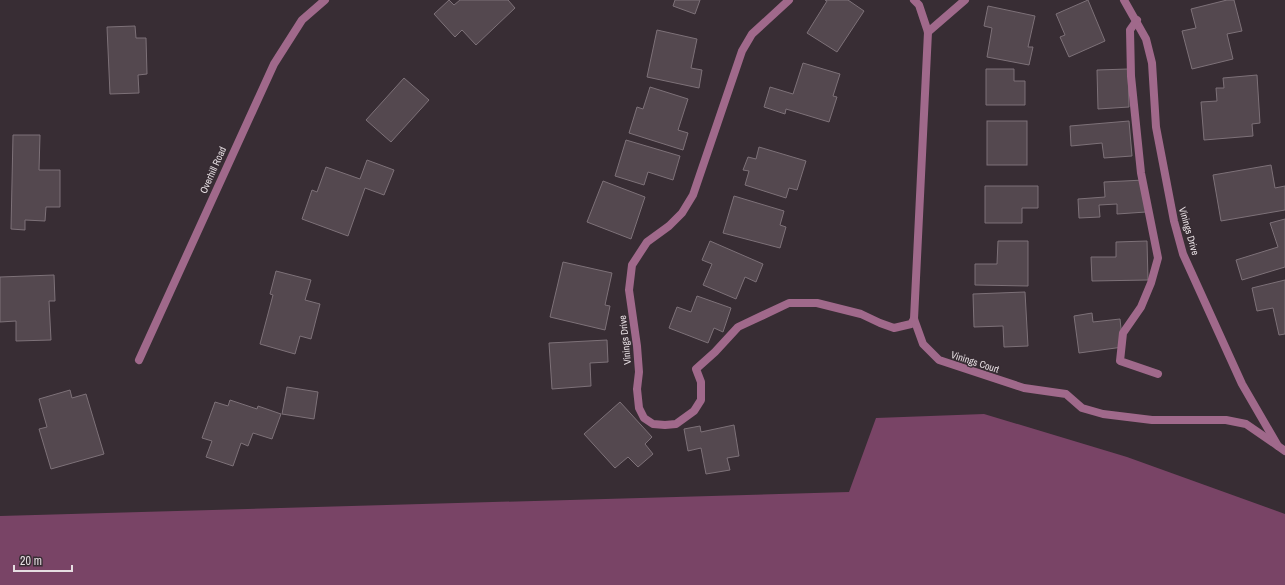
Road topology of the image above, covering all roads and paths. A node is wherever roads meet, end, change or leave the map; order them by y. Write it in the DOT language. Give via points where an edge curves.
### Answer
graph roads {
  1 [pos="325,0"];
  2 [pos="789,0"];
  3 [pos="914,0"];
  4 [pos="965,0"];
  5 [pos="1124,0"];
  6 [pos="1137,20"];
  7 [pos="928,32"];
  8 [pos="914,319"];
  9 [pos="139,360"];
  10 [pos="1158,374"];
  11 [pos="1282,449"];
  1 -- 9 [label="street, Overhill Road" via="302,20 274,64"];
  2 -- 8 [label="street, Vinings Drive" via="752,34 742,51 693,195 682,213 647,242 632,265 629,290 637,346 639,408 644,418 653,424 676,424 686,418 694,411 700,400 701,382 696,369 700,364 738,327 789,303 817,303 861,314 894,328 910,324"];
  3 -- 7 [label="street" via="919,5"];
  4 -- 7 [label="street"];
  5 -- 6 [label="street, Vinings Drive"];
  6 -- 10 [label="street" via="1130,30 1131,76 1141,173 1158,258 1142,307 1123,333 1120,360"];
  6 -- 11 [label="street, Vinings Drive" via="1146,39 1152,63 1156,127 1183,254 1242,384"];
  7 -- 8 [label="street, Vinings Court"];
  8 -- 11 [label="street, Vinings Court" via="923,344 939,360 1024,388 1066,394 1082,408 1103,414 1152,420 1226,420 1246,424"];
}
